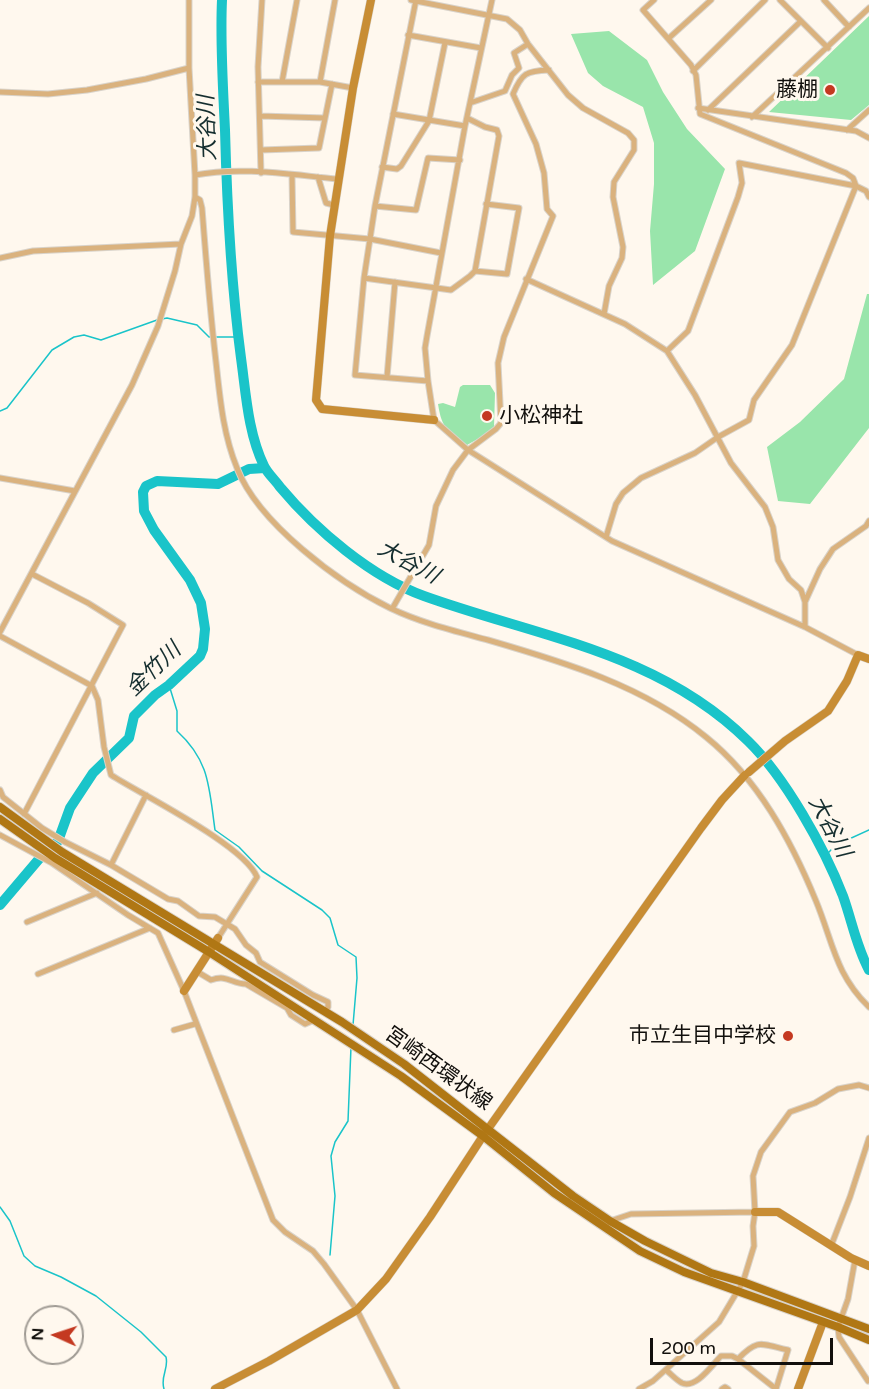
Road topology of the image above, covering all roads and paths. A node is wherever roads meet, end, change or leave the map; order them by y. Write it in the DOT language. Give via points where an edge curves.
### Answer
graph roads {
  1 [pos="189,0"];
  2 [pos="261,0"];
  3 [pos="297,0"];
  4 [pos="335,0"];
  5 [pos="371,0"];
  6 [pos="414,0"];
  7 [pos="492,0"];
  8 [pos="654,0"];
  9 [pos="711,0"];
  10 [pos="765,0"];
  11 [pos="780,0"];
  12 [pos="824,0"];
  13 [pos="869,8"];
  14 [pos="489,14"];
  15 [pos="801,21"];
  16 [pos="849,27"];
  17 [pos="408,35"];
  18 [pos="669,38"];
  19 [pos="445,43"];
  20 [pos="528,44"];
  21 [pos="482,48"];
  22 [pos="828,48"];
  23 [pos="189,68"];
  24 [pos="549,70"];
  25 [pos="693,71"];
  26 [pos="258,82"];
  27 [pos="282,82"];
  28 [pos="320,82"];
  29 [pos="332,84"];
  30 [pos="353,88"];
  31 [pos="0,92"];
  32 [pos="470,103"];
  33 [pos="698,108"];
  34 [pos="708,110"];
  35 [pos="869,110"];
  36 [pos="393,114"];
  37 [pos="260,116"];
  38 [pos="752,117"];
  39 [pos="325,118"];
  40 [pos="467,118"];
  41 [pos="429,121"];
  42 [pos="465,126"];
  43 [pos="847,130"];
  44 [pos="869,138"];
  45 [pos="261,150"];
  46 [pos="460,160"];
  47 [pos="382,167"];
  48 [pos="261,173"];
  49 [pos="195,175"];
  50 [pos="292,176"];
  51 [pos="318,177"];
  52 [pos="338,179"];
  53 [pos="856,186"];
  54 [pos="869,196"];
  55 [pos="195,197"];
  56 [pos="486,204"];
  57 [pos="334,205"];
  58 [pos="375,206"];
  59 [pos="330,236"];
  60 [pos="370,239"];
  61 [pos="181,244"];
  62 [pos="441,252"];
  63 [pos="0,258"];
  64 [pos="475,271"];
  65 [pos="364,278"];
  66 [pos="526,279"];
  67 [pos="395,282"];
  68 [pos="435,288"];
  69 [pos="604,314"];
  70 [pos="667,351"];
  71 [pos="387,377"];
  72 [pos="428,381"];
  73 [pos="435,420"];
  74 [pos="718,437"];
  75 [pos="468,450"];
  76 [pos="0,478"];
  77 [pos="75,491"];
  78 [pos="869,521"];
  79 [pos="606,537"];
  80 [pos="32,574"];
  81 [pos="805,602"];
  82 [pos="393,607"];
  83 [pos="805,627"];
  84 [pos="0,634"];
  85 [pos="858,654"];
  86 [pos="869,659"];
  87 [pos="92,686"];
  88 [pos="747,774"];
  89 [pos="0,790"];
  90 [pos="146,795"];
  91 [pos="0,807"];
  92 [pos="24,814"];
  93 [pos="0,819"];
  94 [pos="0,835"];
  95 [pos="34,838"];
  96 [pos="56,858"];
  97 [pos="111,865"];
  98 [pos="97,893"];
  99 [pos="27,922"];
  100 [pos="227,924"];
  101 [pos="150,928"];
  102 [pos="214,945"];
  103 [pos="196,971"];
  104 [pos="38,974"];
  105 [pos="183,991"];
  106 [pos="869,1007"];
  107 [pos="325,1012"];
  108 [pos="314,1020"];
  109 [pos="195,1024"];
  110 [pos="174,1030"];
  111 [pos="869,1088"];
  112 [pos="486,1132"];
  113 [pos="869,1138"];
  114 [pos="756,1212"];
  115 [pos="610,1221"];
  116 [pos="831,1246"];
  117 [pos="855,1260"];
  118 [pos="869,1266"];
  119 [pos="743,1282"];
  120 [pos="737,1290"];
  121 [pos="357,1310"];
  122 [pos="841,1317"];
  123 [pos="823,1322"];
  124 [pos="838,1327"];
  125 [pos="869,1329"];
  126 [pos="869,1340"];
  127 [pos="738,1359"];
  128 [pos="666,1370"];
  129 [pos="868,1381"];
  130 [pos="215,1389"];
  131 [pos="397,1389"];
  132 [pos="639,1389"];
  133 [pos="722,1389"];
  134 [pos="728,1389"];
  135 [pos="798,1389"];
  1 -- 23 [label="street"];
  2 -- 26 [label="street"];
  3 -- 27 [label="street"];
  4 -- 28 [label="street"];
  5 -- 30 [label="street"];
  6 -- 14 [label="street"];
  6 -- 17 [label="street"];
  7 -- 14 [label="street"];
  8 -- 18 [label="street" via="643,10"];
  9 -- 18 [label="street"];
  10 -- 25 [label="street"];
  11 -- 15 [label="street"];
  12 -- 16 [label="street"];
  13 -- 16 [label="street"];
  14 -- 20 [label="street" via="515,24"];
  14 -- 21 [label="street"];
  15 -- 22 [label="street"];
  15 -- 34 [label="street"];
  16 -- 22 [label="street"];
  17 -- 19 [label="street"];
  17 -- 36 [label="street"];
  18 -- 25 [label="street"];
  19 -- 21 [label="street"];
  19 -- 41 [label="street"];
  20 -- 24 [label="street"];
  20 -- 32 [label="street" via="514,53 519,68 505,91"];
  21 -- 32 [label="street"];
  22 -- 38 [label="street"];
  23 -- 31 [label="street" via="87,90 48,94"];
  23 -- 49 [label="street"];
  24 -- 66 [label="street" via="530,71 519,79 513,94 536,144 544,173 547,209 553,216"];
  24 -- 69 [label="street" via="583,108 634,140 634,150 614,182 622,258 609,286"];
  25 -- 33 [label="street"];
  26 -- 27 [label="street"];
  26 -- 37 [label="street"];
  27 -- 28 [label="street"];
  28 -- 29 [label="street"];
  29 -- 30 [label="street"];
  29 -- 39 [label="street"];
  30 -- 52 [label="street"];
  32 -- 40 [label="street"];
  33 -- 34 [label="street"];
  33 -- 53 [label="street" via="700,114 846,173"];
  34 -- 38 [label="street"];
  35 -- 43 [label="street"];
  36 -- 41 [label="street"];
  36 -- 47 [label="street"];
  37 -- 39 [label="street"];
  37 -- 45 [label="street"];
  38 -- 43 [label="street"];
  39 -- 45 [label="street" via="319,148"];
  40 -- 42 [label="street"];
  40 -- 56 [label="street" via="497,130 499,136"];
  41 -- 42 [label="street"];
  41 -- 47 [label="street" via="401,166"];
  42 -- 46 [label="street"];
  43 -- 44 [label="street"];
  45 -- 48 [label="street"];
  46 -- 58 [label="street" via="428,158 416,210"];
  46 -- 62 [label="street"];
  47 -- 58 [label="street"];
  48 -- 49 [label="street"];
  48 -- 50 [label="street"];
  49 -- 55 [label="street"];
  50 -- 51 [label="street"];
  50 -- 59 [label="street" via="293,232"];
  51 -- 52 [label="street"];
  51 -- 57 [label="street" via="326,203"];
  52 -- 57 [label="street"];
  53 -- 54 [label="street"];
  53 -- 70 [label="street" via="740,163 742,183 738,197 688,331"];
  53 -- 74 [label="street" via="792,345 754,400 749,420"];
  55 -- 61 [label="street"];
  55 -- 82 [label="street" via="202,208 223,418 238,471 271,519 298,545 326,569"];
  56 -- 64 [label="street"];
  56 -- 64 [label="street" via="519,208 507,274"];
  57 -- 59 [label="street"];
  58 -- 60 [label="street"];
  59 -- 60 [label="street"];
  59 -- 73 [label="street" via="316,400 322,409"];
  60 -- 62 [label="street"];
  60 -- 65 [label="street"];
  61 -- 63 [label="street" via="33,251"];
  61 -- 77 [label="street" via="158,326 132,385"];
  62 -- 68 [label="street"];
  64 -- 68 [label="street" via="451,290"];
  65 -- 67 [label="street"];
  65 -- 71 [label="street" via="355,375"];
  66 -- 69 [label="street"];
  66 -- 75 [label="street" via="498,363 501,423"];
  67 -- 68 [label="street"];
  67 -- 71 [label="street"];
  68 -- 72 [label="street" via="425,348"];
  69 -- 70 [label="street"];
  70 -- 74 [label="street"];
  71 -- 72 [label="street"];
  72 -- 73 [label="street"];
  73 -- 75 [label="street"];
  74 -- 79 [label="street" via="695,453 641,478 623,493"];
  74 -- 81 [label="street" via="731,463 765,507 773,527 778,560 801,590"];
  75 -- 79 [label="street"];
  75 -- 82 [label="street" via="439,496 429,545"];
  76 -- 77 [label="street"];
  77 -- 80 [label="street"];
  78 -- 81 [label="street" via="833,549"];
  79 -- 83 [label="street"];
  80 -- 84 [label="street"];
  80 -- 87 [label="street" via="123,625"];
  81 -- 83 [label="street"];
  82 -- 88 [label="street" via="437,626 614,682 673,713 706,736"];
  83 -- 85 [label="street"];
  84 -- 87 [label="street"];
  85 -- 86 [label="street"];
  85 -- 88 [label="street" via="828,711 784,741"];
  87 -- 90 [label="street" via="111,775"];
  87 -- 92 [label="street"];
  88 -- 106 [label="street" via="798,859 844,976"];
  88 -- 112 [label="street" via="701,828"];
  89 -- 92 [label="street"];
  90 -- 97 [label="street"];
  90 -- 100 [label="street" via="232,848 254,871 257,877"];
  91 -- 95 [label="main road, 宮崎西環状線"];
  92 -- 95 [label="street"];
  93 -- 95 [label="main road, 宮崎西環状線"];
  94 -- 95 [label="street"];
  95 -- 96 [label="main road, 宮崎西環状線"];
  95 -- 97 [label="street" via="65,842"];
  96 -- 98 [label="street"];
  96 -- 102 [label="main road, 宮崎西環状線"];
  97 -- 100 [label="street" via="199,916 215,917"];
  98 -- 99 [label="street"];
  98 -- 101 [label="street"];
  100 -- 102 [label="street"];
  100 -- 107 [label="street" via="260,962 328,1002"];
  101 -- 104 [label="street"];
  101 -- 105 [label="street" via="158,933"];
  102 -- 103 [label="street"];
  102 -- 107 [label="main road, 宮崎西環状線"];
  102 -- 108 [label="main road, 宮崎西環状線"];
  103 -- 105 [label="street"];
  103 -- 108 [label="street" via="211,980 220,977 246,984 287,1008 305,1024"];
  105 -- 109 [label="street"];
  107 -- 112 [label="main road, 宮崎西環状線" via="404,1064"];
  108 -- 112 [label="main road, 宮崎西環状線"];
  109 -- 110 [label="street"];
  109 -- 121 [label="street" via="273,1220 313,1251"];
  111 -- 114 [label="street" via="859,1085 838,1089 790,1112 760,1152 753,1176"];
  112 -- 115 [label="main road, 宮崎西環状線"];
  112 -- 120 [label="main road, 宮崎西環状線" via="554,1193 640,1251 684,1272"];
  112 -- 121 [label="street" via="386,1279"];
  113 -- 116 [label="street"];
  114 -- 115 [label="street" via="631,1214"];
  114 -- 116 [label="street" via="778,1212"];
  114 -- 119 [label="street" via="754,1246"];
  115 -- 119 [label="main road, 宮崎西環状線" via="711,1273"];
  116 -- 117 [label="street"];
  117 -- 118 [label="street"];
  117 -- 122 [label="street"];
  119 -- 120 [label="street"];
  119 -- 122 [label="main road, 宮崎西環状線"];
  120 -- 123 [label="main road, 宮崎西環状線"];
  120 -- 128 [label="street" via="719,1322"];
  121 -- 130 [label="street"];
  121 -- 131 [label="street"];
  122 -- 124 [label="street"];
  122 -- 125 [label="main road, 宮崎西環状線"];
  123 -- 124 [label="main road, 宮崎西環状線"];
  123 -- 135 [label="street"];
  124 -- 126 [label="main road, 宮崎西環状線"];
  124 -- 129 [label="street" via="839,1337"];
  127 -- 127 [label="street" via="776,1389 788,1350 751,1345"];
  127 -- 128 [label="street" via="721,1356 690,1384 680,1382"];
  128 -- 132 [label="street"];
  133 -- 134 [label="street"];
}
